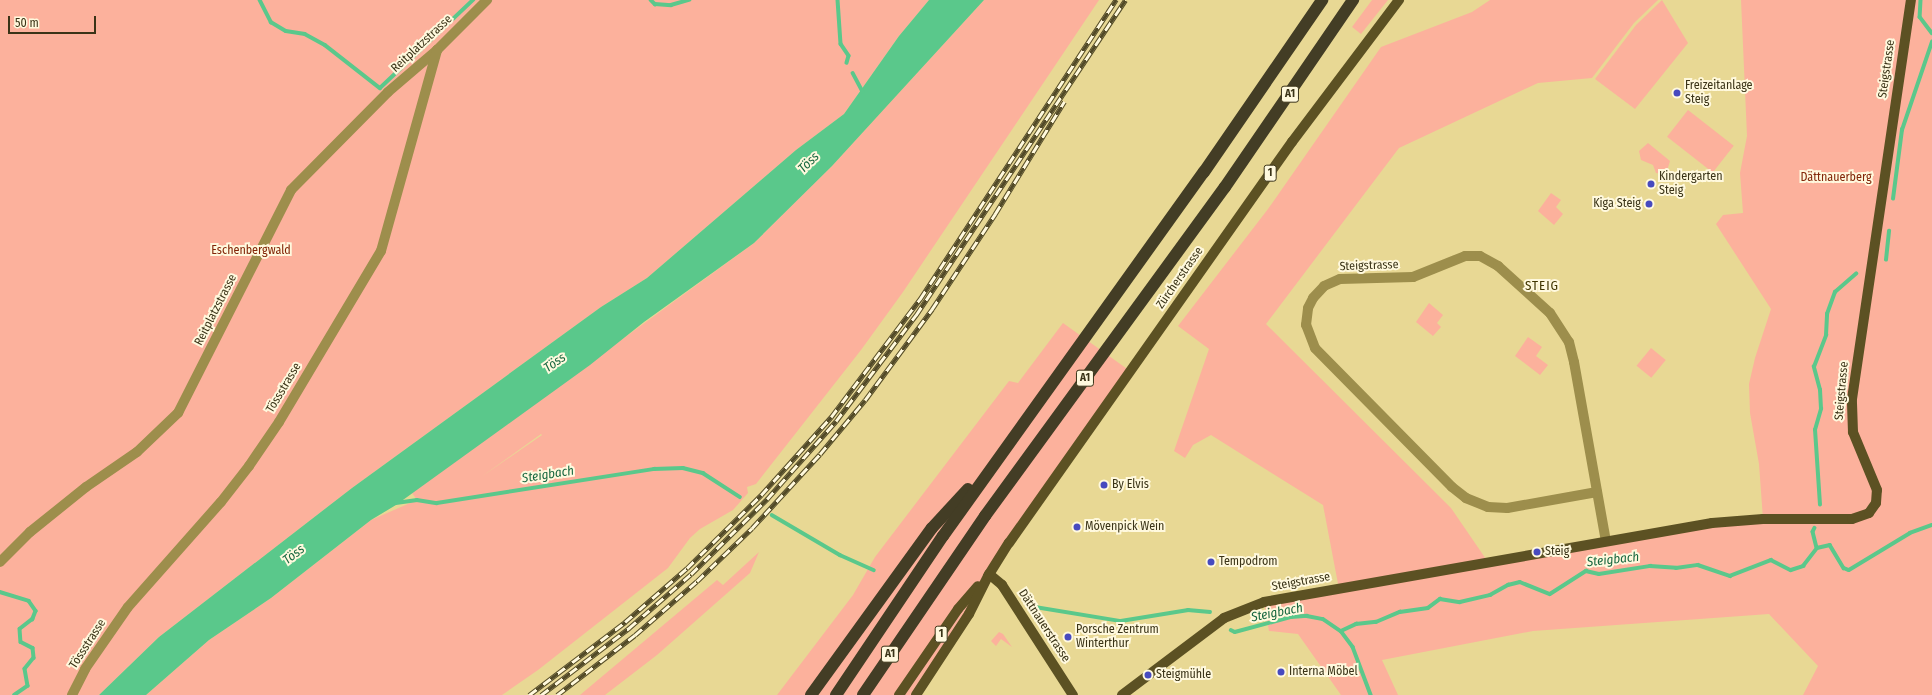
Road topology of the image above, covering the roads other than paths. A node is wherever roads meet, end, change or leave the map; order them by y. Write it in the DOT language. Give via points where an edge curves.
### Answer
graph roads {
  1 [pos="487,0"];
  2 [pos="1322,0"];
  3 [pos="1353,0"];
  4 [pos="1399,0"];
  5 [pos="1911,0"];
  6 [pos="437,50"];
  7 [pos="1006,446"];
  8 [pos="1597,492"];
  9 [pos="1606,541"];
  10 [pos="0,562"];
  11 [pos="988,575"];
  12 [pos="72,695"];
  13 [pos="811,695"];
  14 [pos="836,695"];
  15 [pos="863,695"];
  16 [pos="899,695"];
  17 [pos="916,695"];
  18 [pos="1073,695"];
  19 [pos="1122,695"];
  1 -- 6 [label="street, Reitplatzstrasse"];
  2 -- 7 [label="highway, A1" via="1204,172"];
  3 -- 15 [label="highway, A1" via="1230,180 985,516"];
  4 -- 11 [label="main road, Zürcherstrasse / 1" via="1292,142"];
  5 -- 9 [label="main road, Steigstrasse" via="1851,407 1855,439 1877,490 1874,507 1866,516 1858,518 1729,521"];
  6 -- 10 [label="street, Reitplatzstrasse" via="388,92 291,190 178,413 137,452 86,487 30,532"];
  6 -- 12 [label="street, Tössstrasse" via="381,251 279,422 249,466 221,502 128,607 86,669"];
  7 -- 13 [label="highway, A1" via="932,528"];
  7 -- 14 [label="highway, A1"];
  8 -- 8 [label="street, Steigstrasse" via="1569,342 1550,313 1493,263 1480,256 1468,256 1453,259 1413,277 1340,279 1324,286 1313,298 1308,308 1306,325 1315,348 1446,482 1466,498 1488,507 1507,508"];
  8 -- 9 [label="street, Steigstrasse"];
  9 -- 19 [label="main road, Steigstrasse" via="1264,602 1224,618"];
  11 -- 16 [label="main road, Zürcherstrasse / 1" via="958,609"];
  11 -- 17 [label="main road, Zürcherstrasse / 1" via="969,614"];
  11 -- 18 [label="main road, Dättnauerstrasse" via="1002,584"];
}
